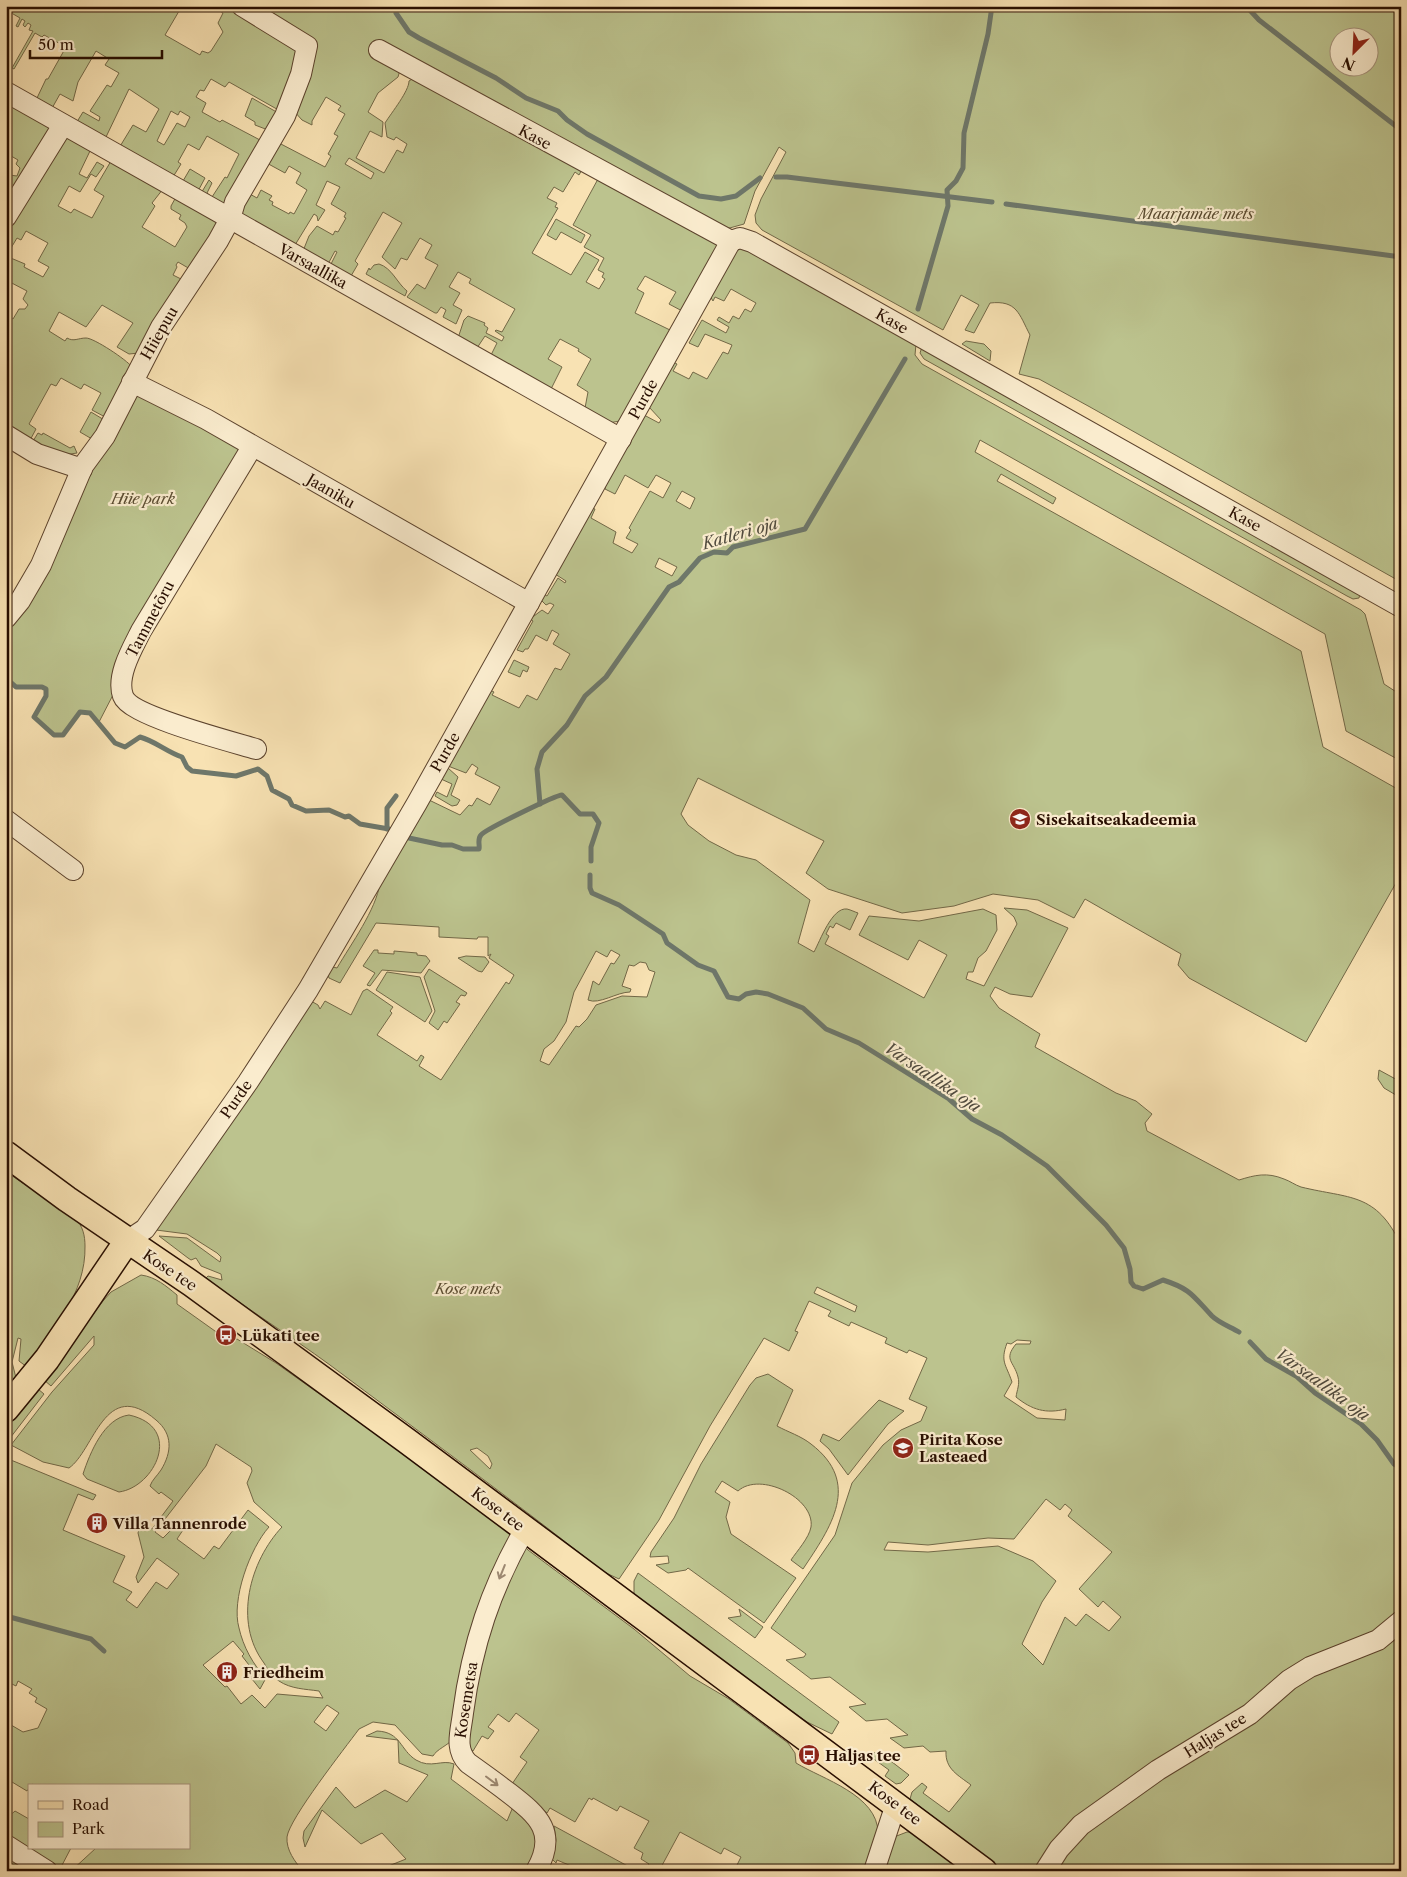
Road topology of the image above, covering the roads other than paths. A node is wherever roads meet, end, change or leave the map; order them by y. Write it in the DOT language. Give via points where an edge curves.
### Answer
graph roads {
  1 [pos="242,6"];
  2 [pos="379,50"];
  3 [pos="6,92"];
  4 [pos="64,125"];
  5 [pos="6,217"];
  6 [pos="230,219"];
  7 [pos="731,241"];
  8 [pos="132,382"];
  9 [pos="6,435"];
  10 [pos="621,439"];
  11 [pos="252,447"];
  12 [pos="82,469"];
  13 [pos="529,603"];
  14 [pos="1401,607"];
  15 [pos="6,618"];
  16 [pos="256,749"];
  17 [pos="6,820"];
  18 [pos="73,870"];
  19 [pos="6,1154"];
  20 [pos="128,1241"];
  21 [pos="6,1410"];
  22 [pos="525,1529"];
  23 [pos="1401,1621"];
  24 [pos="896,1804"];
  25 [pos="6,1845"];
  26 [pos="47,1871"];
  27 [pos="536,1871"];
  28 [pos="874,1871"];
  29 [pos="984,1871"];
  30 [pos="1045,1871"];
  1 -- 6 [label="street, Hiiepuu" via="307,46 290,104 235,202"];
  2 -- 7 [label="street, Kase"];
  3 -- 4 [label="street, Varsaallika"];
  4 -- 5 [label="street"];
  4 -- 6 [label="street, Varsaallika"];
  6 -- 8 [label="street, Hiiepuu" via="165,321"];
  6 -- 10 [label="street, Varsaallika"];
  7 -- 10 [label="street, Purde"];
  7 -- 14 [label="street, Kase" via="737,238 748,240"];
  8 -- 11 [label="street, Jaaniku" via="206,419"];
  8 -- 12 [label="street, Hiiepuu" via="105,436"];
  9 -- 12 [label="street" via="37,454"];
  10 -- 13 [label="street, Purde"];
  11 -- 13 [label="street, Jaaniku"];
  11 -- 16 [label="street, Tammetõru" via="141,631 127,661 122,688 127,703 137,710 202,734"];
  12 -- 15 [label="street, Hiiepuu" via="41,564 24,595"];
  13 -- 20 [label="street, Purde" via="308,990 145,1229"];
  17 -- 18 [label="street"];
  19 -- 20 [label="main road, Kose tee"];
  20 -- 21 [label="main road" via="47,1359"];
  20 -- 22 [label="main road, Kose tee" via="192,1284"];
  22 -- 24 [label="main road, Kose tee"];
  22 -- 27 [label="street, Kosemetsa, one-way" via="507,1560 477,1636 466,1688 459,1748 468,1763 528,1808 541,1822 546,1847"];
  23 -- 30 [label="street, Haljas tee" via="1378,1640 1310,1667 1289,1680 1250,1714 1151,1775 1081,1825 1059,1849"];
  24 -- 28 [label="street"];
  24 -- 29 [label="main road, Kose tee"];
  25 -- 26 [label="street"];
}
